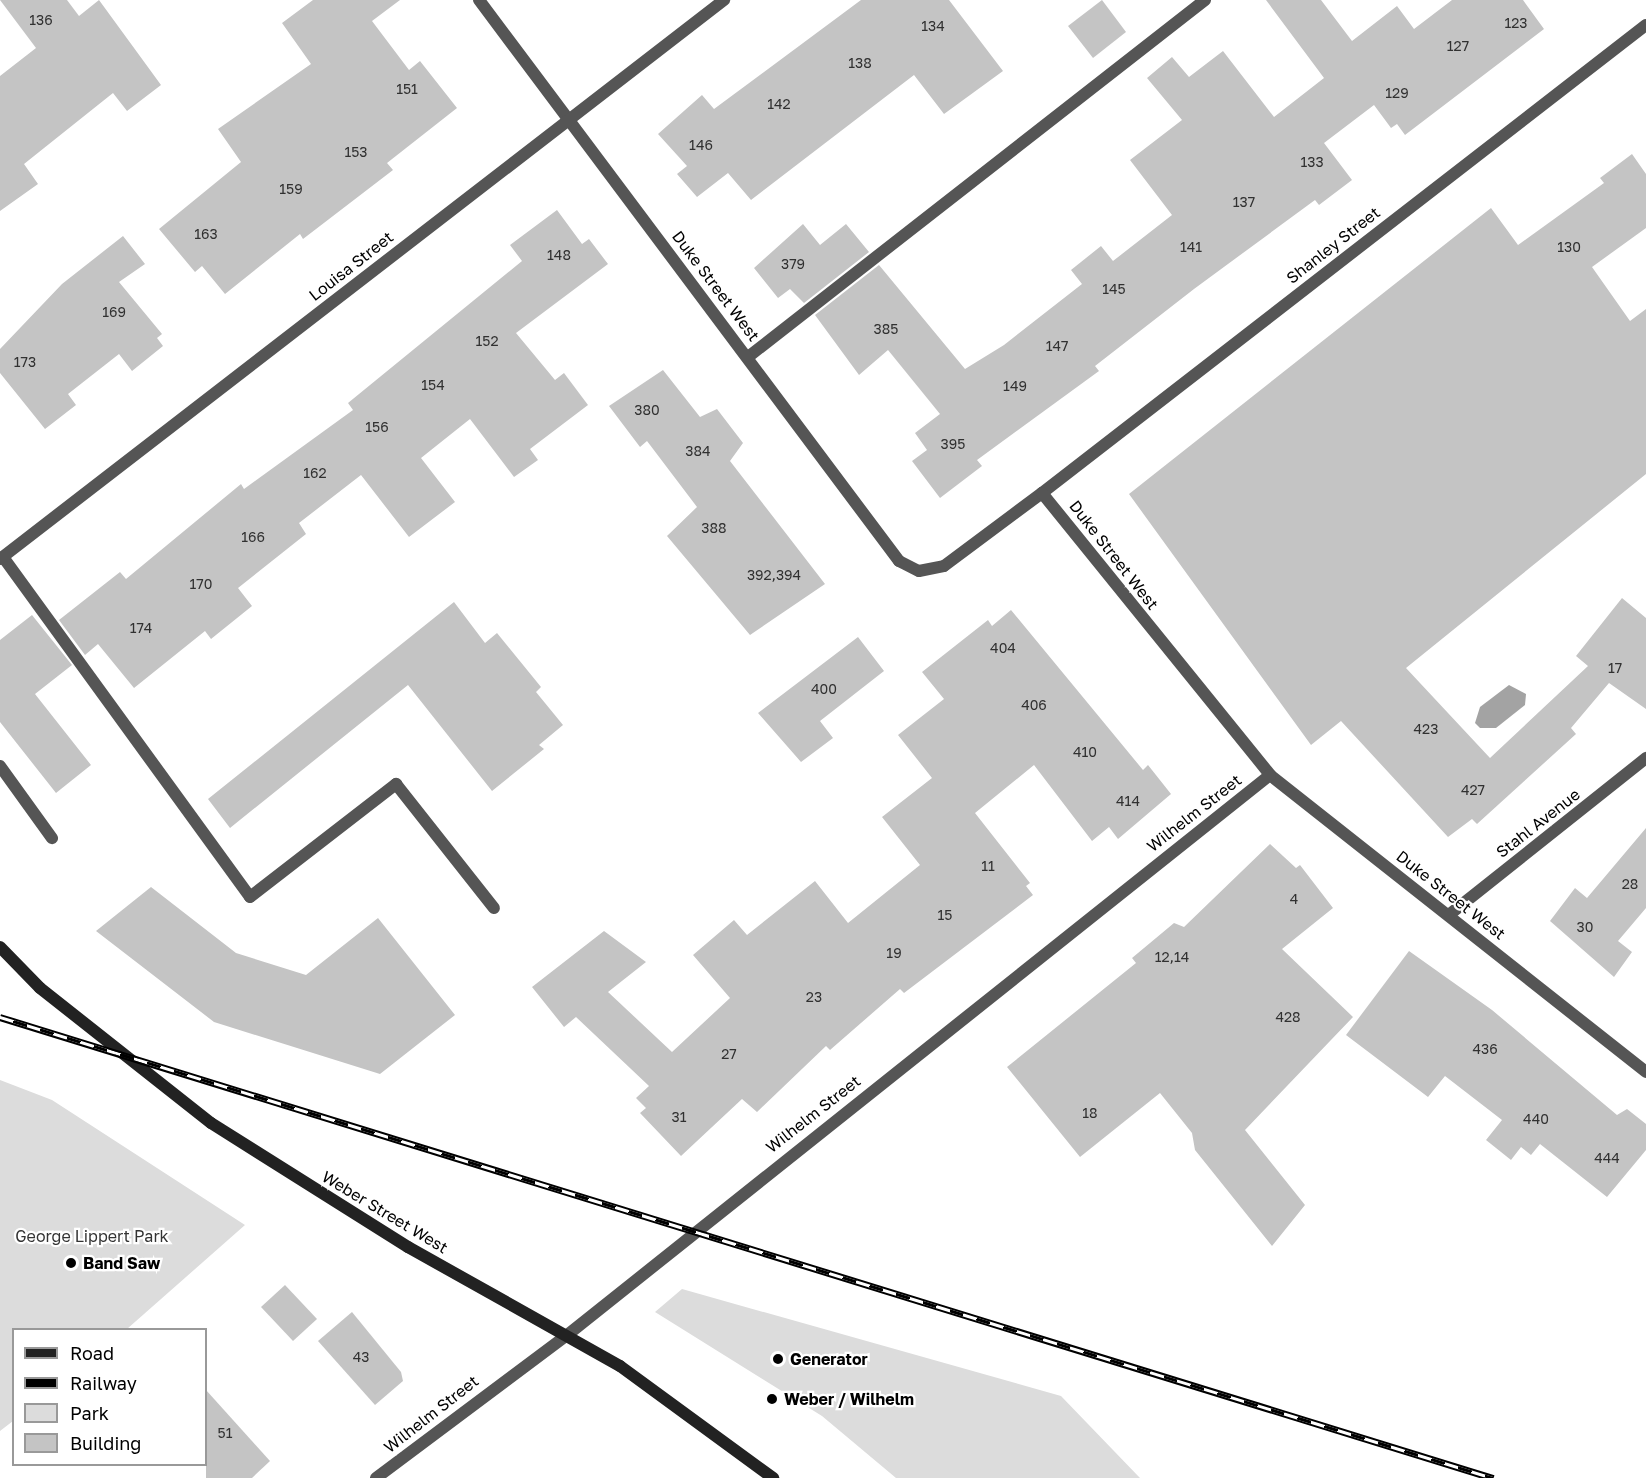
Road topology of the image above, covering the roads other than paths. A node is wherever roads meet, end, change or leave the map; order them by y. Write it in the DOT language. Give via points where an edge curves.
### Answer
graph roads {
  1 [pos="479,0"];
  2 [pos="724,0"];
  3 [pos="1205,0"];
  4 [pos="1646,25"];
  5 [pos="570,118"];
  6 [pos="748,357"];
  7 [pos="1042,493"];
  8 [pos="2,558"];
  9 [pos="1646,758"];
  10 [pos="0,766"];
  11 [pos="1270,775"];
  12 [pos="52,838"];
  13 [pos="494,908"];
  14 [pos="1450,914"];
  15 [pos="0,947"];
  16 [pos="1646,1071"];
  17 [pos="566,1336"];
  18 [pos="376,1478"];
  19 [pos="773,1478"];
  1 -- 5 [label="street, Duke Street West"];
  2 -- 5 [label="street, Louisa Street"];
  3 -- 6 [label="street"];
  4 -- 7 [label="street, Shanley Street"];
  5 -- 6 [label="street, Duke Street West"];
  5 -- 8 [label="street, Louisa Street"];
  6 -- 7 [label="street, Duke Street West" via="899,561 919,571 944,566"];
  7 -- 11 [label="street, Duke Street West"];
  8 -- 13 [label="street" via="250,897 396,784"];
  9 -- 14 [label="street, Stahl Avenue"];
  10 -- 12 [label="street"];
  11 -- 14 [label="street, Duke Street West"];
  11 -- 17 [label="street, Wilhelm Street"];
  14 -- 16 [label="street, Duke Street West"];
  15 -- 17 [label="main road, Weber Street West" via="40,988 211,1123 408,1247"];
  17 -- 18 [label="street, Wilhelm Street"];
  17 -- 19 [label="main road, Weber Street West" via="620,1366"];
}
